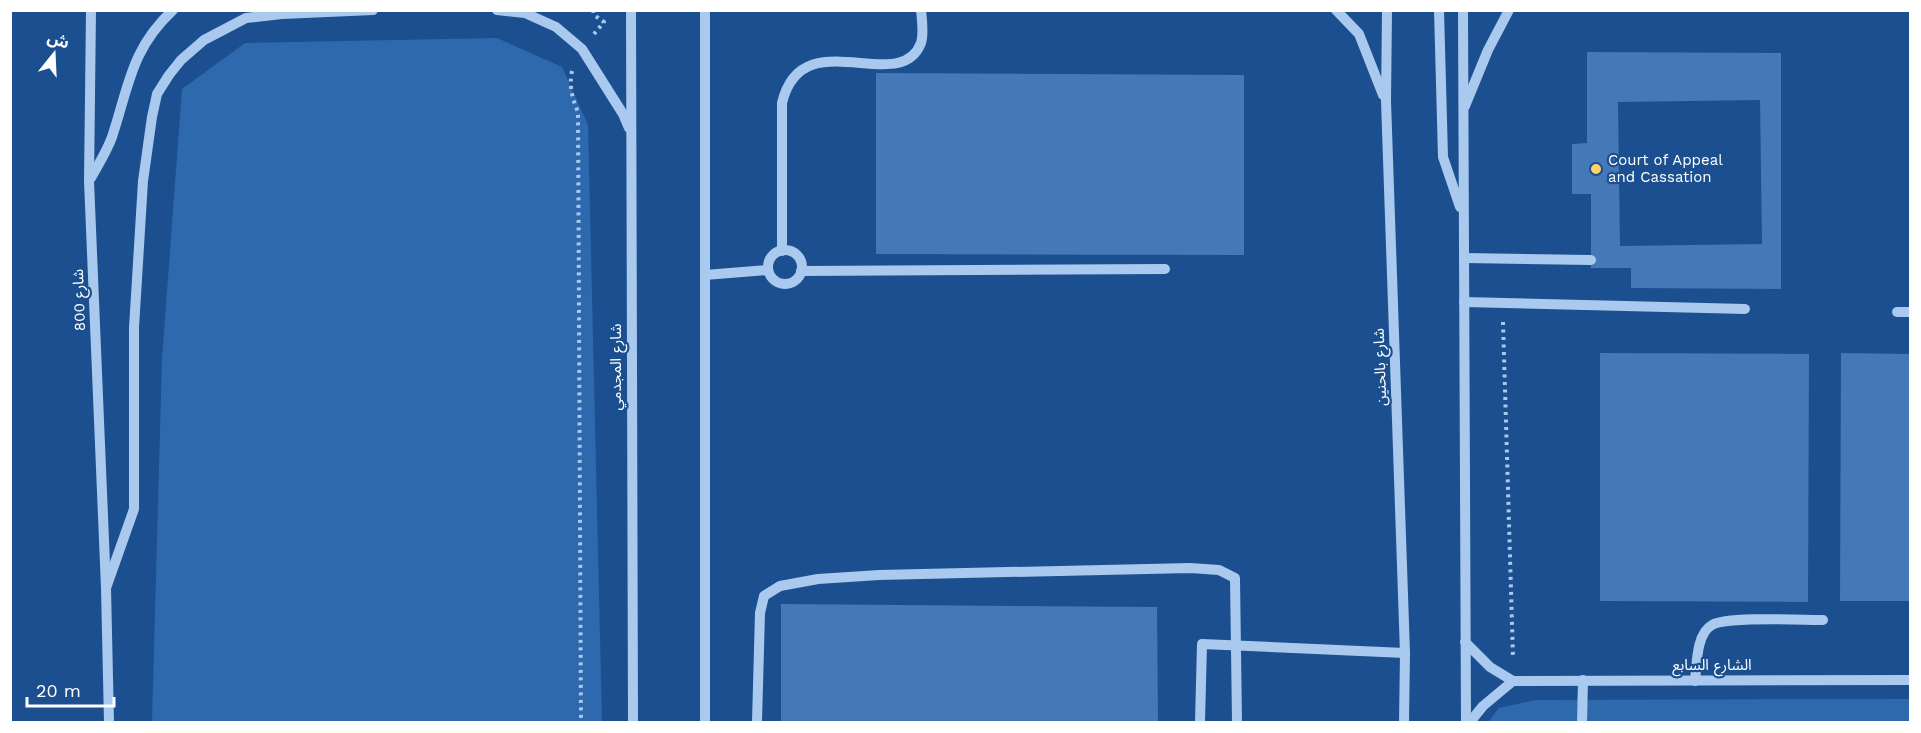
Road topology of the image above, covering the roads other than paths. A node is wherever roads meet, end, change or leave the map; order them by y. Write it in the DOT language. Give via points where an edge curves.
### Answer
graph roads {
  1 [pos="91,10"];
  2 [pos="173,10"];
  3 [pos="373,10"];
  4 [pos="497,10"];
  5 [pos="631,10"];
  6 [pos="705,10"];
  7 [pos="921,10"];
  8 [pos="1336,10"];
  9 [pos="1387,10"];
  10 [pos="1439,10"];
  11 [pos="1463,10"];
  12 [pos="1509,10"];
  13 [pos="1386,101"];
  14 [pos="1462,112"];
  15 [pos="630,131"];
  16 [pos="89,181"];
  17 [pos="1463,216"];
  18 [pos="782,251"];
  19 [pos="1464,258"];
  20 [pos="1591,260"];
  21 [pos="1165,269"];
  22 [pos="768,270"];
  23 [pos="801,271"];
  24 [pos="705,275"];
  25 [pos="1464,302"];
  26 [pos="1745,309"];
  27 [pos="1897,312"];
  28 [pos="1911,312"];
  29 [pos="106,588"];
  30 [pos="1823,620"];
  31 [pos="1465,642"];
  32 [pos="1237,645"];
  33 [pos="1405,652"];
  34 [pos="1911,680"];
  35 [pos="1513,681"];
  36 [pos="1583,681"];
  37 [pos="1695,681"];
  38 [pos="109,723"];
  39 [pos="633,723"];
  40 [pos="705,723"];
  41 [pos="757,723"];
  42 [pos="1200,723"];
  43 [pos="1237,723"];
  44 [pos="1404,723"];
  45 [pos="1468,723"];
  46 [pos="1582,723"];
  1 -- 16 [label="street, شارع 800"];
  2 -- 16 [label="street" via="141,49 130,72 111,140"];
  3 -- 29 [label="street" via="246,18 204,40 181,60 157,94 143,181 134,328 134,509"];
  4 -- 15 [label="street" via="525,13 556,27 582,49"];
  5 -- 15 [label="street, شارع المجدمي"];
  6 -- 24 [label="street"];
  7 -- 18 [label="street" via="922,41 915,54 903,62 821,61 809,65 790,81 782,104"];
  8 -- 13 [label="street" via="1359,34"];
  9 -- 13 [label="street, شارع بالحنين"];
  10 -- 17 [label="street" via="1443,157"];
  11 -- 14 [label="street"];
  12 -- 14 [label="street"];
  13 -- 33 [label="street, شارع بالحنين"];
  14 -- 17 [label="street"];
  15 -- 39 [label="street, شارع المجدمي"];
  16 -- 29 [label="street, شارع 800"];
  17 -- 19 [label="street"];
  18 -- 22 [label="street" via="771,258"];
  18 -- 23 [label="street" via="800,258"];
  19 -- 20 [label="street"];
  19 -- 25 [label="street"];
  21 -- 23 [label="street"];
  22 -- 23 [label="street" via="775,281 788,284"];
  22 -- 24 [label="street"];
  24 -- 40 [label="street"];
  25 -- 26 [label="street"];
  25 -- 31 [label="street"];
  27 -- 28 [label="street"];
  29 -- 38 [label="street, شارع 800"];
  30 -- 37 [label="street" via="1730,620 1711,625 1701,639"];
  31 -- 35 [label="street" via="1490,668"];
  31 -- 45 [label="street"];
  32 -- 33 [label="street"];
  32 -- 41 [label="street" via="1235,578 1219,570 1163,567 818,579 780,586 764,596 758,645"];
  32 -- 42 [label="street" via="1202,644"];
  32 -- 43 [label="street"];
  33 -- 44 [label="street, شارع بالحنين"];
  34 -- 37 [label="street, الشارع السابع"];
  35 -- 36 [label="street, الشارع السابع"];
  35 -- 45 [label="street"];
  36 -- 37 [label="street, الشارع السابع"];
  36 -- 46 [label="street"];
}
